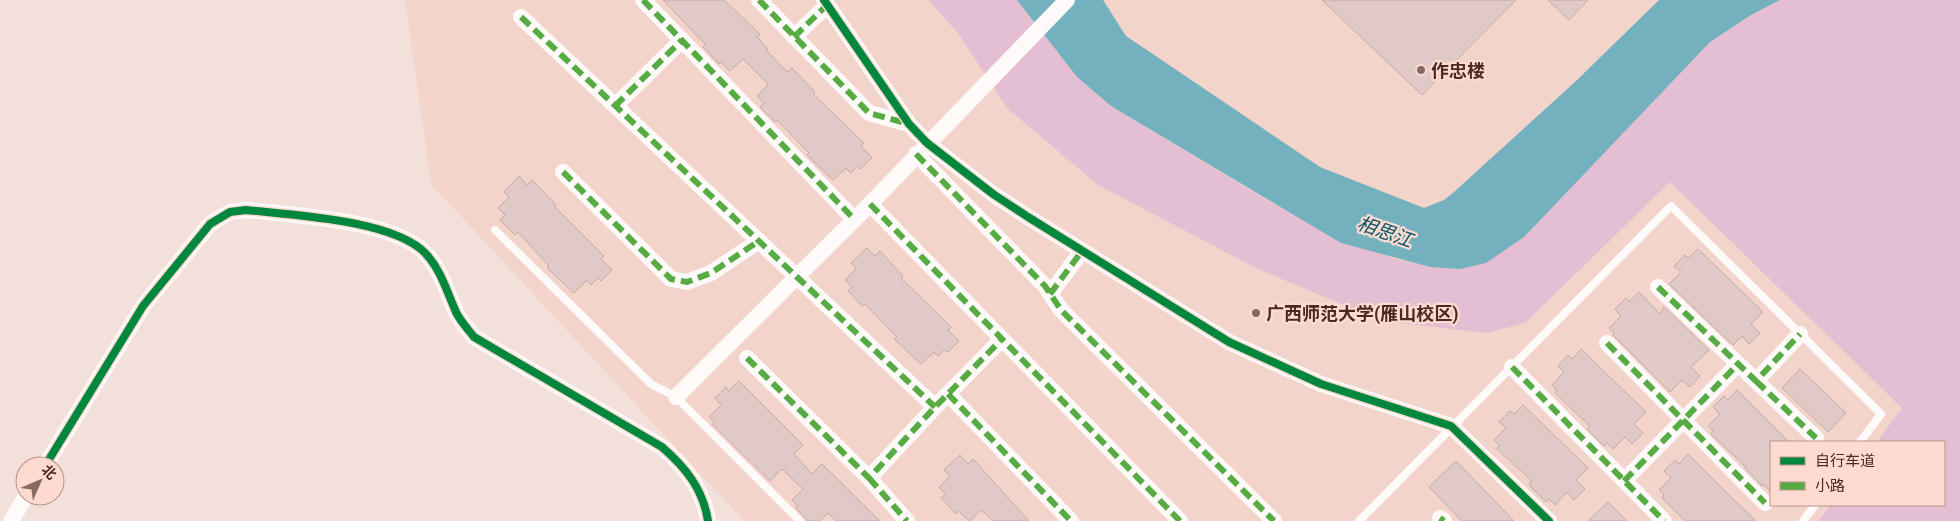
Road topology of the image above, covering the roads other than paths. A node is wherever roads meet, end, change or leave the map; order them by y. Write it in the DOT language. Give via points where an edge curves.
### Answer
graph roads {
  1 [pos="643,0"];
  2 [pos="759,0"];
  3 [pos="1067,0"];
  4 [pos="825,2"];
  5 [pos="521,17"];
  6 [pos="794,37"];
  7 [pos="682,40"];
  8 [pos="615,106"];
  9 [pos="909,124"];
  10 [pos="921,149"];
  11 [pos="563,172"];
  12 [pos="870,204"];
  13 [pos="854,219"];
  14 [pos="495,230"];
  15 [pos="759,242"];
  16 [pos="1082,251"];
  17 [pos="794,277"];
  18 [pos="1658,287"];
  19 [pos="1050,294"];
  20 [pos="1800,334"];
  21 [pos="1002,339"];
  22 [pos="1606,343"];
  23 [pos="747,358"];
  24 [pos="1738,364"];
  25 [pos="1512,367"];
  26 [pos="1756,381"];
  27 [pos="948,394"];
  28 [pos="676,397"];
  29 [pos="935,407"];
  30 [pos="1683,420"];
  31 [pos="1451,426"];
  32 [pos="1816,438"];
  33 [pos="1861,441"];
  34 [pos="51,456"];
  35 [pos="869,478"];
  36 [pos="1624,481"];
  37 [pos="1765,503"];
  38 [pos="20,506"];
  39 [pos="1814,506"];
  40 [pos="11,521"];
  41 [pos="708,521"];
  42 [pos="800,521"];
  43 [pos="907,521"];
  44 [pos="1071,521"];
  45 [pos="1180,521"];
  46 [pos="1274,521"];
  47 [pos="1359,521"];
  48 [pos="1549,521"];
  49 [pos="1664,521"];
  50 [pos="1803,521"];
  1 -- 7 [label="street"];
  2 -- 6 [label="street"];
  3 -- 10 [label="street"];
  4 -- 6 [label="street"];
  4 -- 9 [label="street"];
  5 -- 8 [label="street"];
  6 -- 9 [label="street" via="869,113"];
  7 -- 8 [label="street"];
  7 -- 13 [label="street"];
  8 -- 15 [label="street"];
  9 -- 10 [label="street"];
  10 -- 12 [label="street"];
  10 -- 16 [label="street"];
  10 -- 19 [label="street"];
  11 -- 15 [label="street" via="672,279 687,282 703,276"];
  12 -- 13 [label="street"];
  12 -- 21 [label="street"];
  13 -- 17 [label="street"];
  14 -- 28 [label="lane" via="652,384"];
  15 -- 17 [label="street"];
  16 -- 19 [label="street"];
  16 -- 31 [label="street" via="1229,342 1274,364 1321,384"];
  17 -- 28 [label="street"];
  17 -- 29 [label="street"];
  18 -- 24 [label="street"];
  19 -- 46 [label="street" via="1061,310"];
  20 -- 25 [label="lane" via="1671,206"];
  20 -- 26 [label="street"];
  20 -- 33 [label="lane" via="1881,414"];
  21 -- 27 [label="street"];
  21 -- 45 [label="street"];
  22 -- 30 [label="street"];
  23 -- 35 [label="street"];
  24 -- 26 [label="street"];
  24 -- 30 [label="street"];
  25 -- 31 [label="lane"];
  25 -- 36 [label="street"];
  26 -- 32 [label="street"];
  27 -- 29 [label="street"];
  27 -- 44 [label="street"];
  28 -- 42 [label="lane"];
  29 -- 35 [label="street"];
  30 -- 36 [label="street"];
  30 -- 37 [label="street"];
  31 -- 47 [label="lane"];
  31 -- 48 [label="street"];
  34 -- 41 [label="street" via="143,306 210,224 230,212 246,210 374,228 414,243 439,272 457,314 474,337 662,447 681,464 696,485 704,500"];
  35 -- 43 [label="street"];
  36 -- 49 [label="street"];
  38 -- 40 [label="street"];
  39 -- 50 [label="lane"];
}
